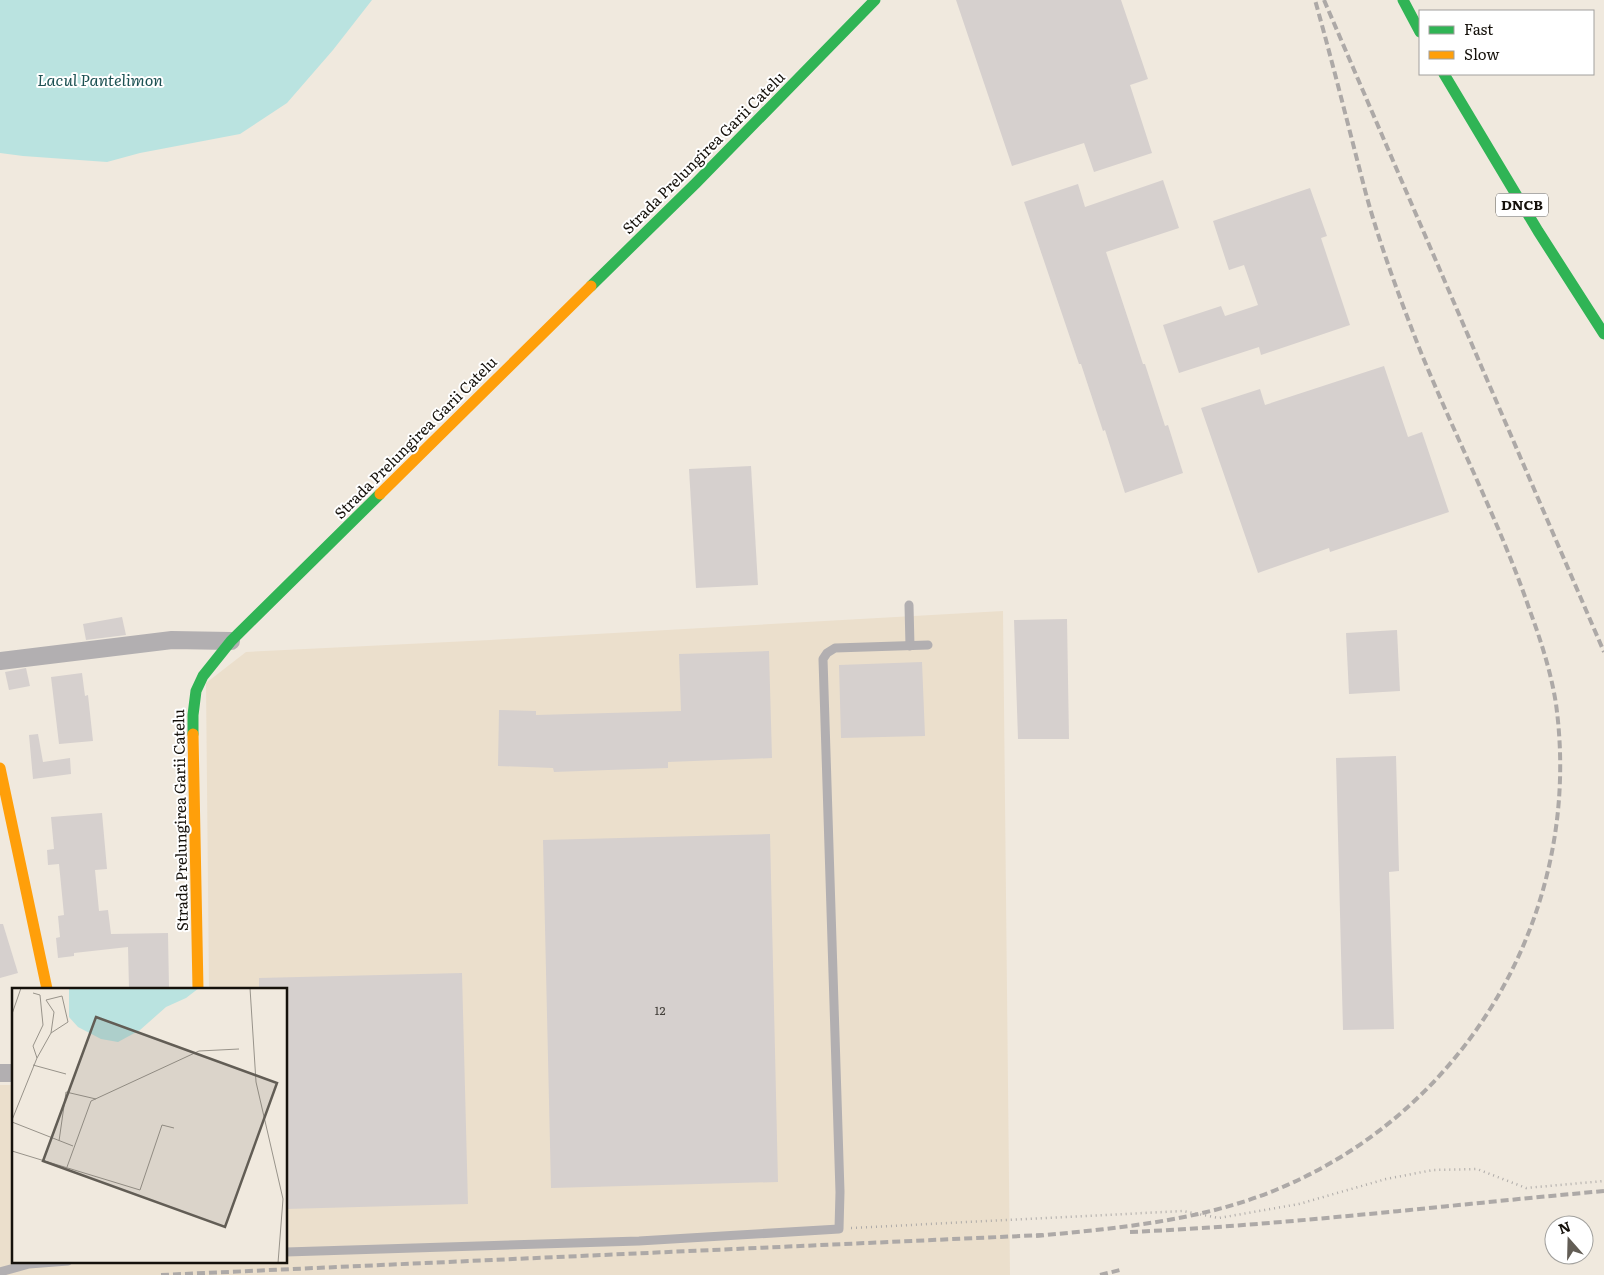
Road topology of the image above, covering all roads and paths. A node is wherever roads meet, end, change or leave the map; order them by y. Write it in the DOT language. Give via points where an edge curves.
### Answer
graph roads {
  1 [pos="874,0"];
  2 [pos="1403,0"];
  3 [pos="1419,30"];
  4 [pos="1445,75"];
  5 [pos="1604,334"];
  6 [pos="909,605"];
  7 [pos="231,641"];
  8 [pos="928,645"];
  9 [pos="910,646"];
  10 [pos="0,661"];
  11 [pos="0,768"];
  12 [pos="47,988"];
  13 [pos="198,988"];
  14 [pos="1604,1181"];
  15 [pos="839,1229"];
  16 [pos="288,1252"];
  17 [pos="55,1262"];
  18 [pos="0,1272"];
  1 -- 7 [label="street, Strada Prelungirea Garii Catelu" via="696,184"];
  2 -- 3 [label="street"];
  4 -- 5 [label="street, DNCB"];
  6 -- 9 [label="lane"];
  7 -- 10 [label="street" via="172,640"];
  7 -- 13 [label="street, Strada Prelungirea Garii Catelu" via="203,676 196,691 193,715"];
  8 -- 9 [label="lane"];
  9 -- 15 [label="lane" via="834,648 823,659"];
  11 -- 12 [label="street"];
  14 -- 15 [label="path" via="1526,1188 1477,1170 1433,1170 1386,1178 1299,1204 1219,1218 1183,1211"];
  15 -- 16 [label="lane" via="639,1241"];
  17 -- 18 [label="lane" via="29,1264"];
}
